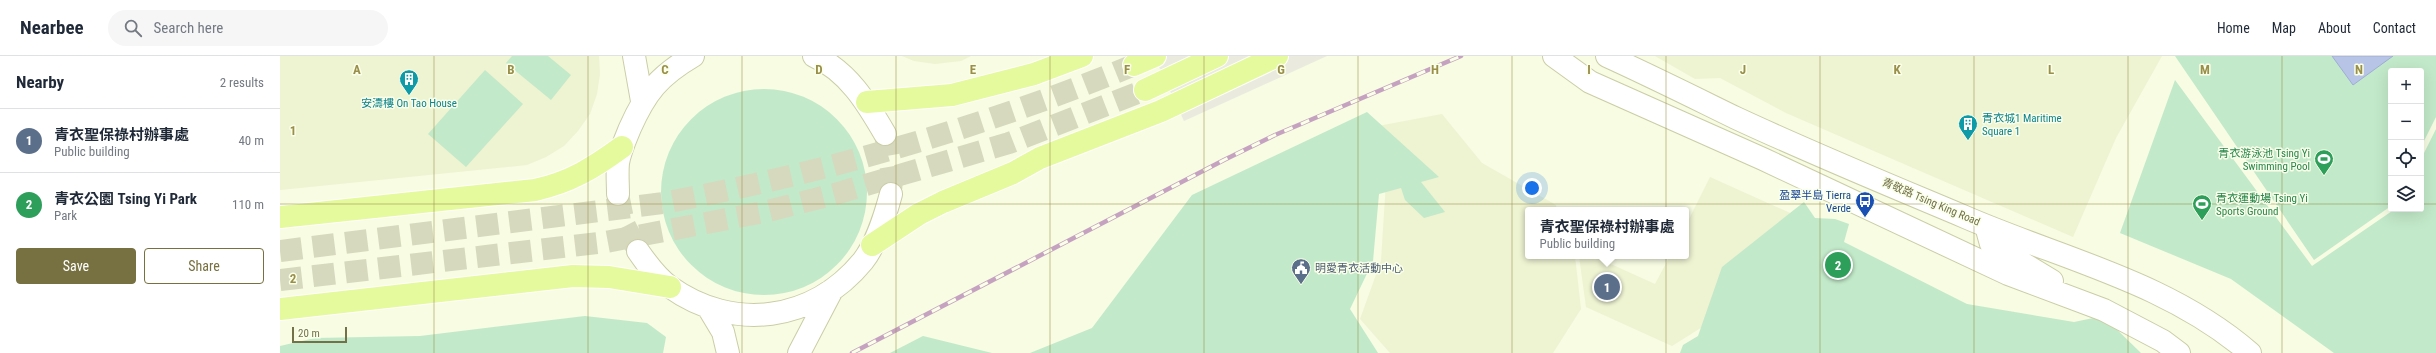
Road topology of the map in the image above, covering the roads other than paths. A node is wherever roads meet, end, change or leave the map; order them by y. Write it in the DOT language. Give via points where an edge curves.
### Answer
graph roads {
  1 [pos="634,56"];
  2 [pos="693,56"];
  3 [pos="1156,56"];
  4 [pos="1217,56"];
  5 [pos="1277,56"];
  6 [pos="1554,56"];
  7 [pos="1607,56"];
  8 [pos="822,58"];
  9 [pos="1076,58"];
  10 [pos="1134,65"];
  11 [pos="1653,77"];
  12 [pos="1145,90"];
  13 [pos="642,101"];
  14 [pos="867,102"];
  15 [pos="1678,120"];
  16 [pos="885,134"];
  17 [pos="622,147"];
  18 [pos="618,194"];
  19 [pos="890,194"];
  20 [pos="280,217"];
  21 [pos="1990,240"];
  22 [pos="872,245"];
  23 [pos="638,251"];
  24 [pos="670,287"];
  25 [pos="832,290"];
  26 [pos="708,308"];
  27 [pos="280,309"];
  28 [pos="728,353"];
  29 [pos="798,353"];
  30 [pos="2179,353"];
  31 [pos="2250,353"];
  1 -- 13 [label="main road"];
  2 -- 13 [label="main road" via="675,66"];
  3 -- 10 [label="main road"];
  4 -- 12 [label="main road"];
  5 -- 22 [label="main road" via="1189,99 1040,158 1013,173 943,202"];
  6 -- 15 [label="main road, 青敬路 Tsing King Road" via="1590,82"];
  7 -- 11 [label="main road, 青敬路 Tsing King Road"];
  8 -- 14 [label="main road" via="848,80"];
  9 -- 14 [label="main road" via="1034,74 952,95"];
  11 -- 15 [label="main road" via="1669,100"];
  11 -- 21 [label="main road, 青敬路 Tsing King Road"];
  13 -- 17 [label="main road"];
  14 -- 16 [label="main road"];
  15 -- 21 [label="main road, 青敬路 Tsing King Road"];
  17 -- 18 [label="main road" via="618,164"];
  17 -- 20 [label="main road" via="580,175 561,184 541,189"];
  19 -- 22 [label="main road"];
  21 -- 30 [label="main road, 青敬路 Tsing King Road" via="2008,274 2084,301 2163,341"];
  21 -- 31 [label="main road, 青敬路 Tsing King Road" via="2143,285 2184,306"];
  22 -- 25 [label="main road" via="864,260"];
  23 -- 24 [label="main road" via="653,272"];
  24 -- 26 [label="main road"];
  24 -- 27 [label="main road" via="609,277 573,276"];
  25 -- 26 [label="main road" via="804,306 776,313 739,316"];
  25 -- 29 [label="main road"];
  26 -- 28 [label="main road" via="723,332"];
}
